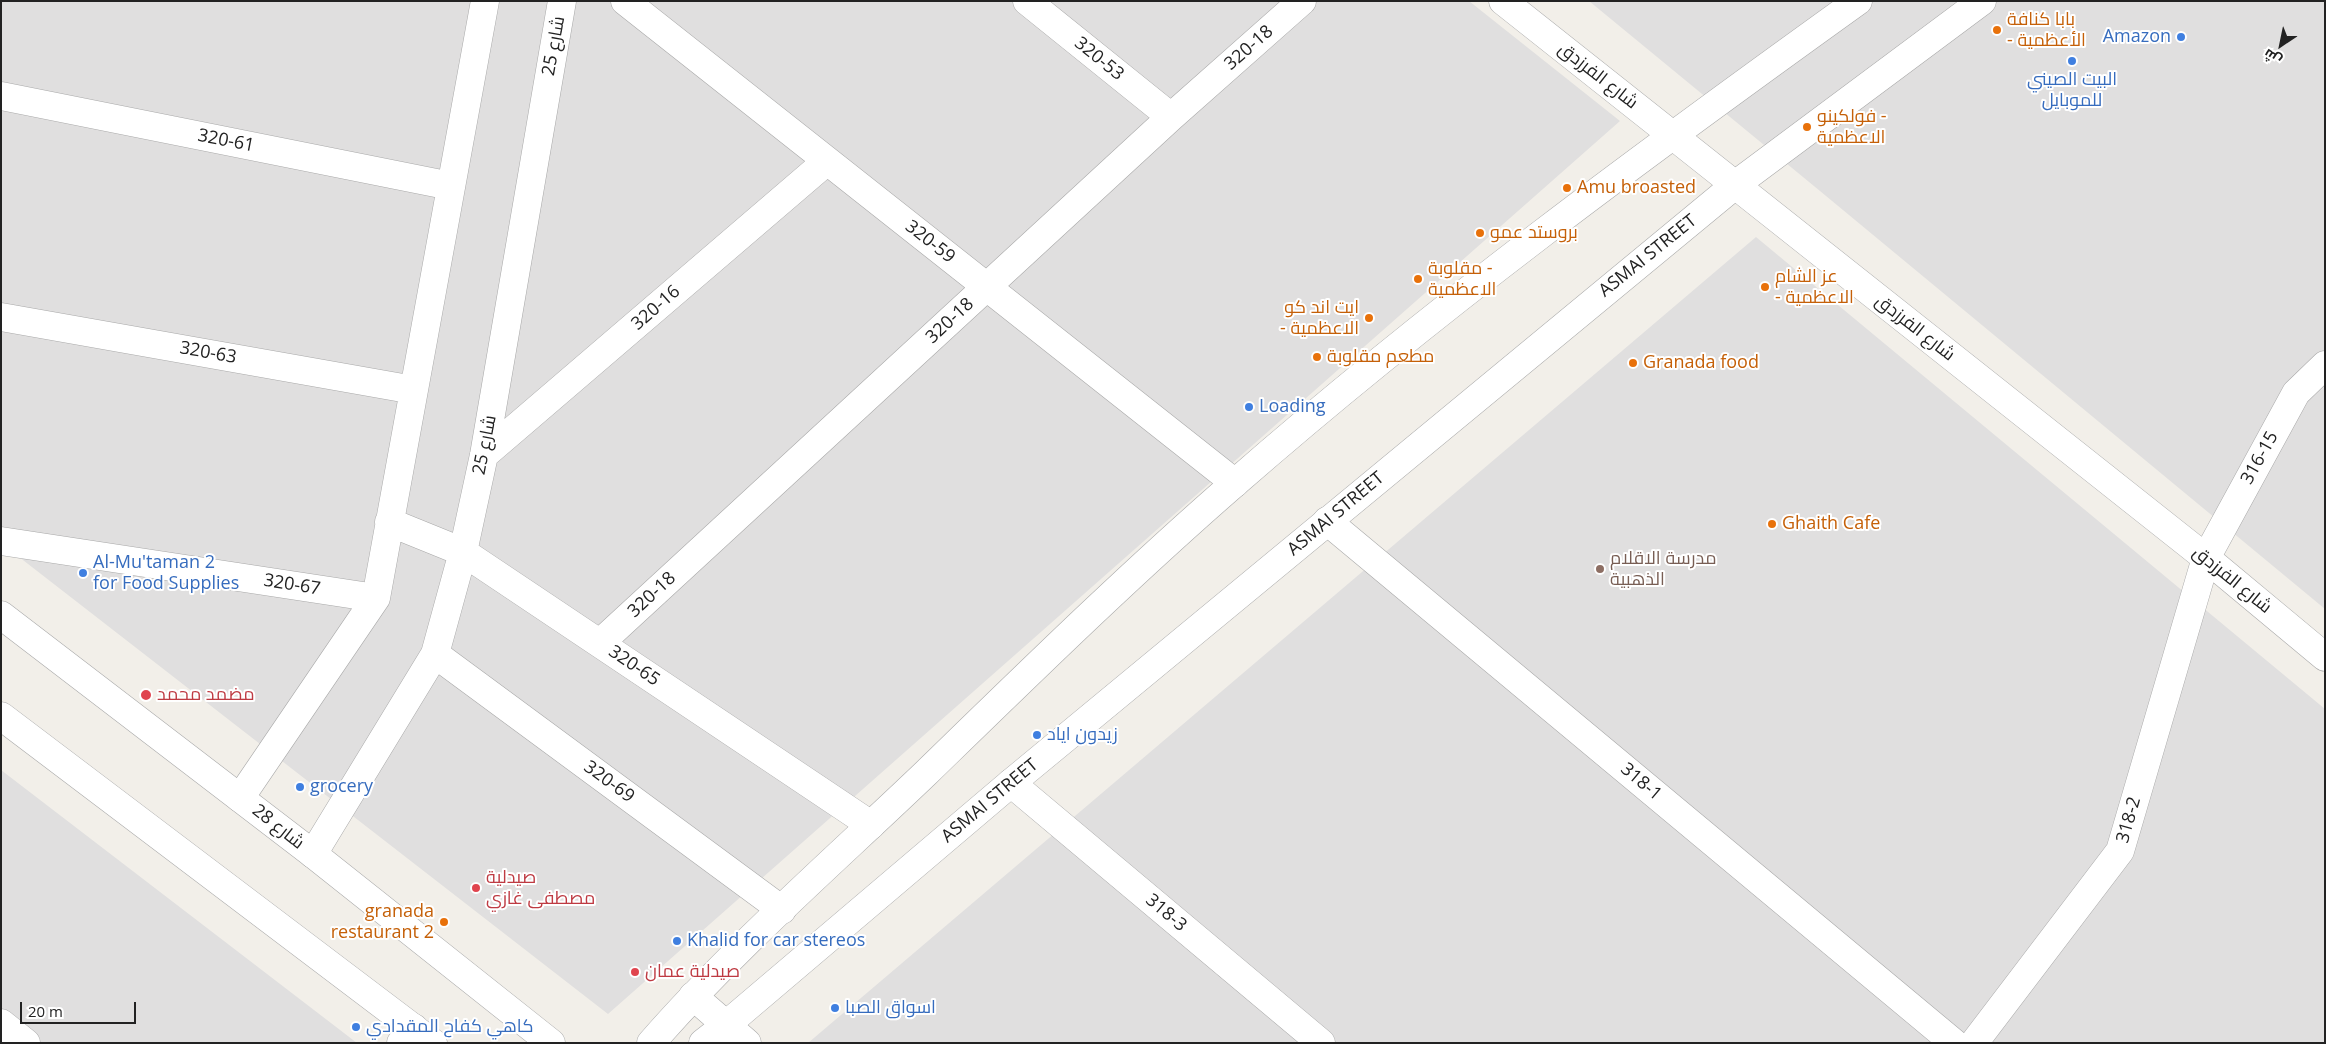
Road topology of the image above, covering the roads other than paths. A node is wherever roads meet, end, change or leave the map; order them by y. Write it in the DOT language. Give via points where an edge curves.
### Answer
graph roads {
  1 [pos="485,1"];
  2 [pos="562,1"];
  3 [pos="625,1"];
  4 [pos="1027,1"];
  5 [pos="1302,1"];
  6 [pos="1503,1"];
  7 [pos="1858,1"];
  8 [pos="1982,1"];
  9 [pos="1,96"];
  10 [pos="1171,117"];
  11 [pos="1672,135"];
  12 [pos="827,161"];
  13 [pos="1735,185"];
  14 [pos="451,186"];
  15 [pos="986,287"];
  16 [pos="1,317"];
  17 [pos="2325,365"];
  18 [pos="414,390"];
  19 [pos="484,455"];
  20 [pos="1235,483"];
  21 [pos="1327,521"];
  22 [pos="390,522"];
  23 [pos="1,542"];
  24 [pos="463,552"];
  25 [pos="2206,558"];
  26 [pos="376,598"];
  27 [pos="1,616"];
  28 [pos="600,643"];
  29 [pos="435,654"];
  30 [pos="2325,656"];
  31 [pos="1,716"];
  32 [pos="1011,783"];
  33 [pos="240,798"];
  34 [pos="871,825"];
  35 [pos="313,854"];
  36 [pos="782,910"];
  37 [pos="693,996"];
  38 [pos="1,1023"];
  39 [pos="726,1026"];
  40 [pos="416,1038"];
  41 [pos="26,1043"];
  42 [pos="551,1043"];
  43 [pos="652,1043"];
  44 [pos="702,1043"];
  45 [pos="747,1043"];
  46 [pos="1321,1043"];
  47 [pos="1954,1043"];
  48 [pos="1974,1043"];
  1 -- 14 [label="street"];
  2 -- 19 [label="street, شارع 25"];
  3 -- 12 [label="street, 320-59"];
  4 -- 10 [label="street, 320-53"];
  5 -- 10 [label="street, 320-18"];
  6 -- 11 [label="street, شارع الفرزدق"];
  7 -- 11 [label="street"];
  8 -- 13 [label="street, ASMAI STREET"];
  9 -- 14 [label="street, 320-61"];
  10 -- 15 [label="street, 320-18"];
  11 -- 13 [label="street, شارع الفرزدق"];
  11 -- 20 [label="street" via="1411,335"];
  12 -- 15 [label="street, 320-59"];
  12 -- 19 [label="street, 320-16"];
  13 -- 21 [label="street, ASMAI STREET"];
  13 -- 25 [label="street, شارع الفرزدق"];
  14 -- 18 [label="street"];
  15 -- 20 [label="street, 320-59"];
  15 -- 28 [label="street, 320-18"];
  16 -- 18 [label="street, 320-63"];
  17 -- 25 [label="street, 316-15" via="2296,393"];
  18 -- 22 [label="street"];
  19 -- 24 [label="street, شارع 25"];
  20 -- 34 [label="street" via="1030,672"];
  21 -- 32 [label="street, ASMAI STREET"];
  21 -- 47 [label="street, 318-1"];
  22 -- 24 [label="street, 320-65"];
  22 -- 26 [label="street"];
  23 -- 26 [label="street, 320-67"];
  24 -- 28 [label="street, 320-65"];
  24 -- 29 [label="street, شارع 25"];
  25 -- 30 [label="street, شارع الفرزدق"];
  25 -- 48 [label="street, 318-2" via="2120,851"];
  26 -- 33 [label="street"];
  27 -- 33 [label="street, شارع 28"];
  28 -- 34 [label="street, 320-65"];
  29 -- 35 [label="street, شارع 25"];
  29 -- 36 [label="street, 320-69"];
  31 -- 40 [label="street"];
  32 -- 39 [label="street, ASMAI STREET"];
  32 -- 46 [label="street, 318-3"];
  33 -- 35 [label="street, شارع 28"];
  34 -- 36 [label="street"];
  35 -- 42 [label="street, شارع 28"];
  36 -- 37 [label="street"];
  37 -- 39 [label="street"];
  37 -- 43 [label="street"];
  38 -- 41 [label="street"];
  39 -- 44 [label="street, ASMAI STREET"];
  39 -- 45 [label="street"];
}
